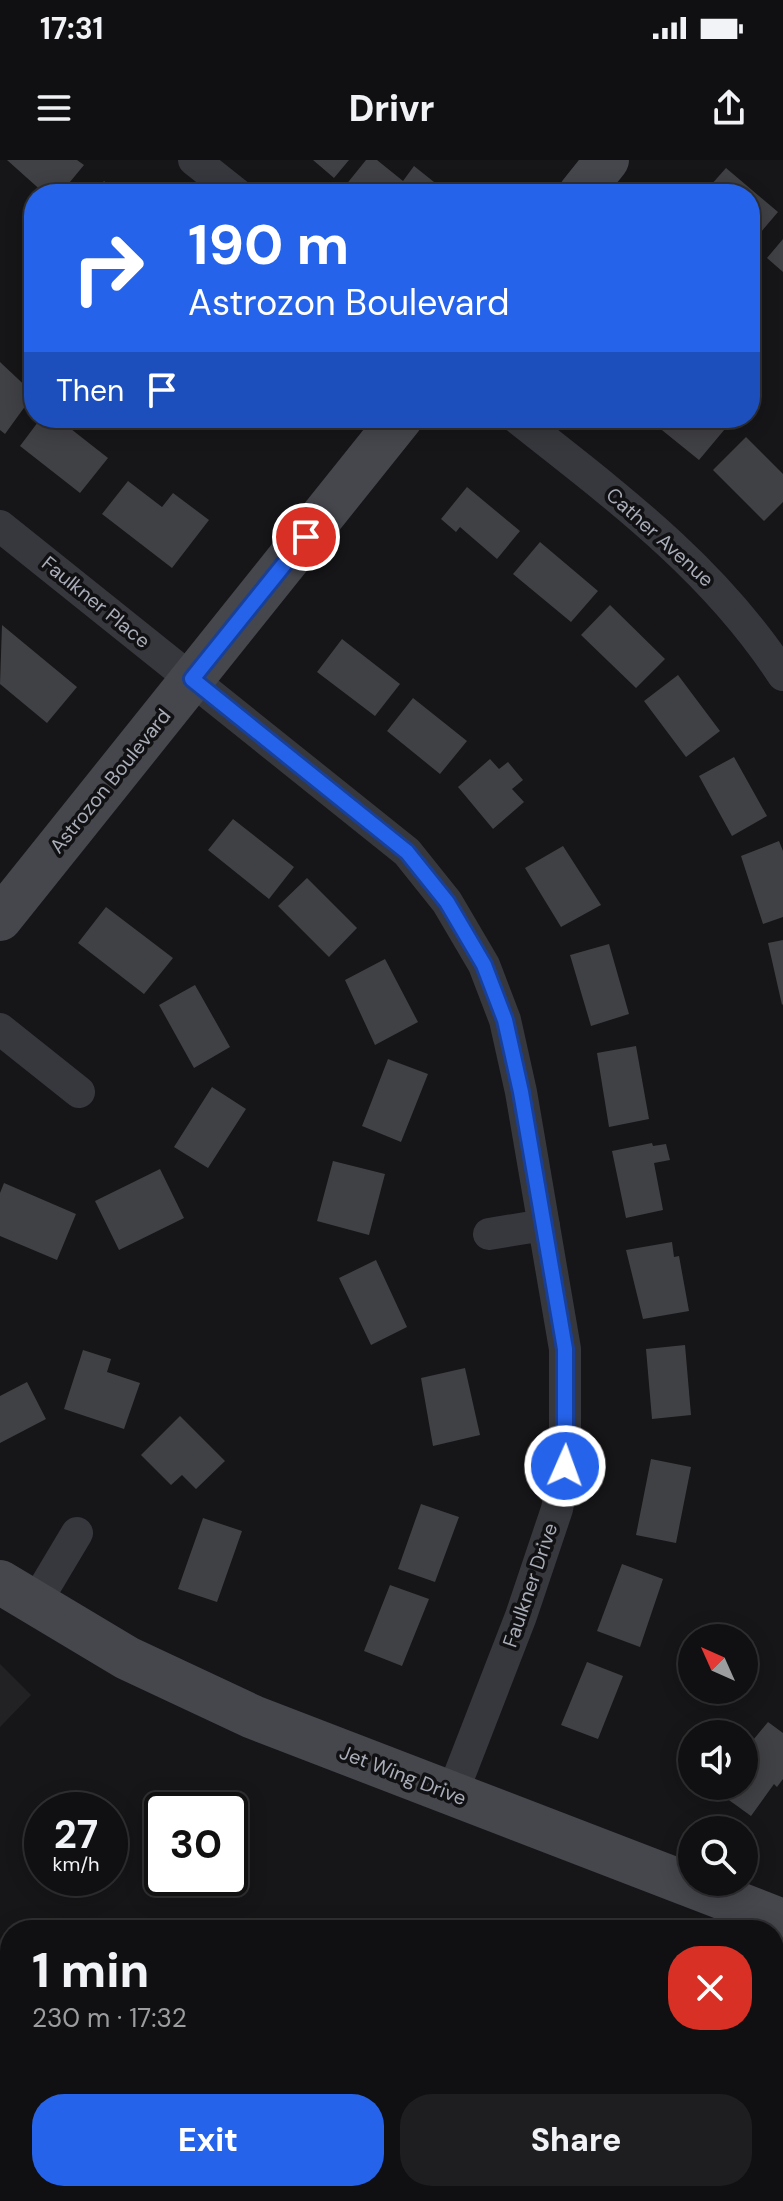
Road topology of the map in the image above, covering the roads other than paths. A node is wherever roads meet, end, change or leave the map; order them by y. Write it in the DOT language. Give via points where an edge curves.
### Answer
graph roads {
  1 [pos="194,160"];
  2 [pos="607,160"];
  3 [pos="224,184"];
  4 [pos="588,184"];
  5 [pos="393,428"];
  6 [pos="530,428"];
  7 [pos="0,526"];
  8 [pos="783,675"];
  9 [pos="192,679"];
  10 [pos="0,919"];
  11 [pos="0,1029"];
  12 [pos="79,1092"];
  13 [pos="544,1225"];
  14 [pos="489,1234"];
  15 [pos="77,1533"];
  16 [pos="17,1594"];
  17 [pos="452,1794"];
  18 [pos="780,1920"];
  1 -- 3 [label="street"];
  2 -- 4 [label="main road"];
  5 -- 9 [label="main road, Astrozon Boulevard"];
  6 -- 8 [label="street, Cather Avenue" via="653,525 717,588"];
  7 -- 9 [label="street, Faulkner Place"];
  9 -- 10 [label="main road, Astrozon Boulevard"];
  9 -- 13 [label="street, Faulkner Drive" via="365,815 407,852 447,902 484,965 505,1020"];
  11 -- 12 [label="street"];
  13 -- 14 [label="street"];
  13 -- 17 [label="street, Faulkner Drive" via="565,1349 565,1466 557,1509 521,1616"];
  15 -- 16 [label="street, Jet Wing Drive"];
  16 -- 17 [label="main road, Jet Wing Drive" via="127,1658 253,1717"];
  17 -- 18 [label="main road, Jet Wing Drive"];
}
